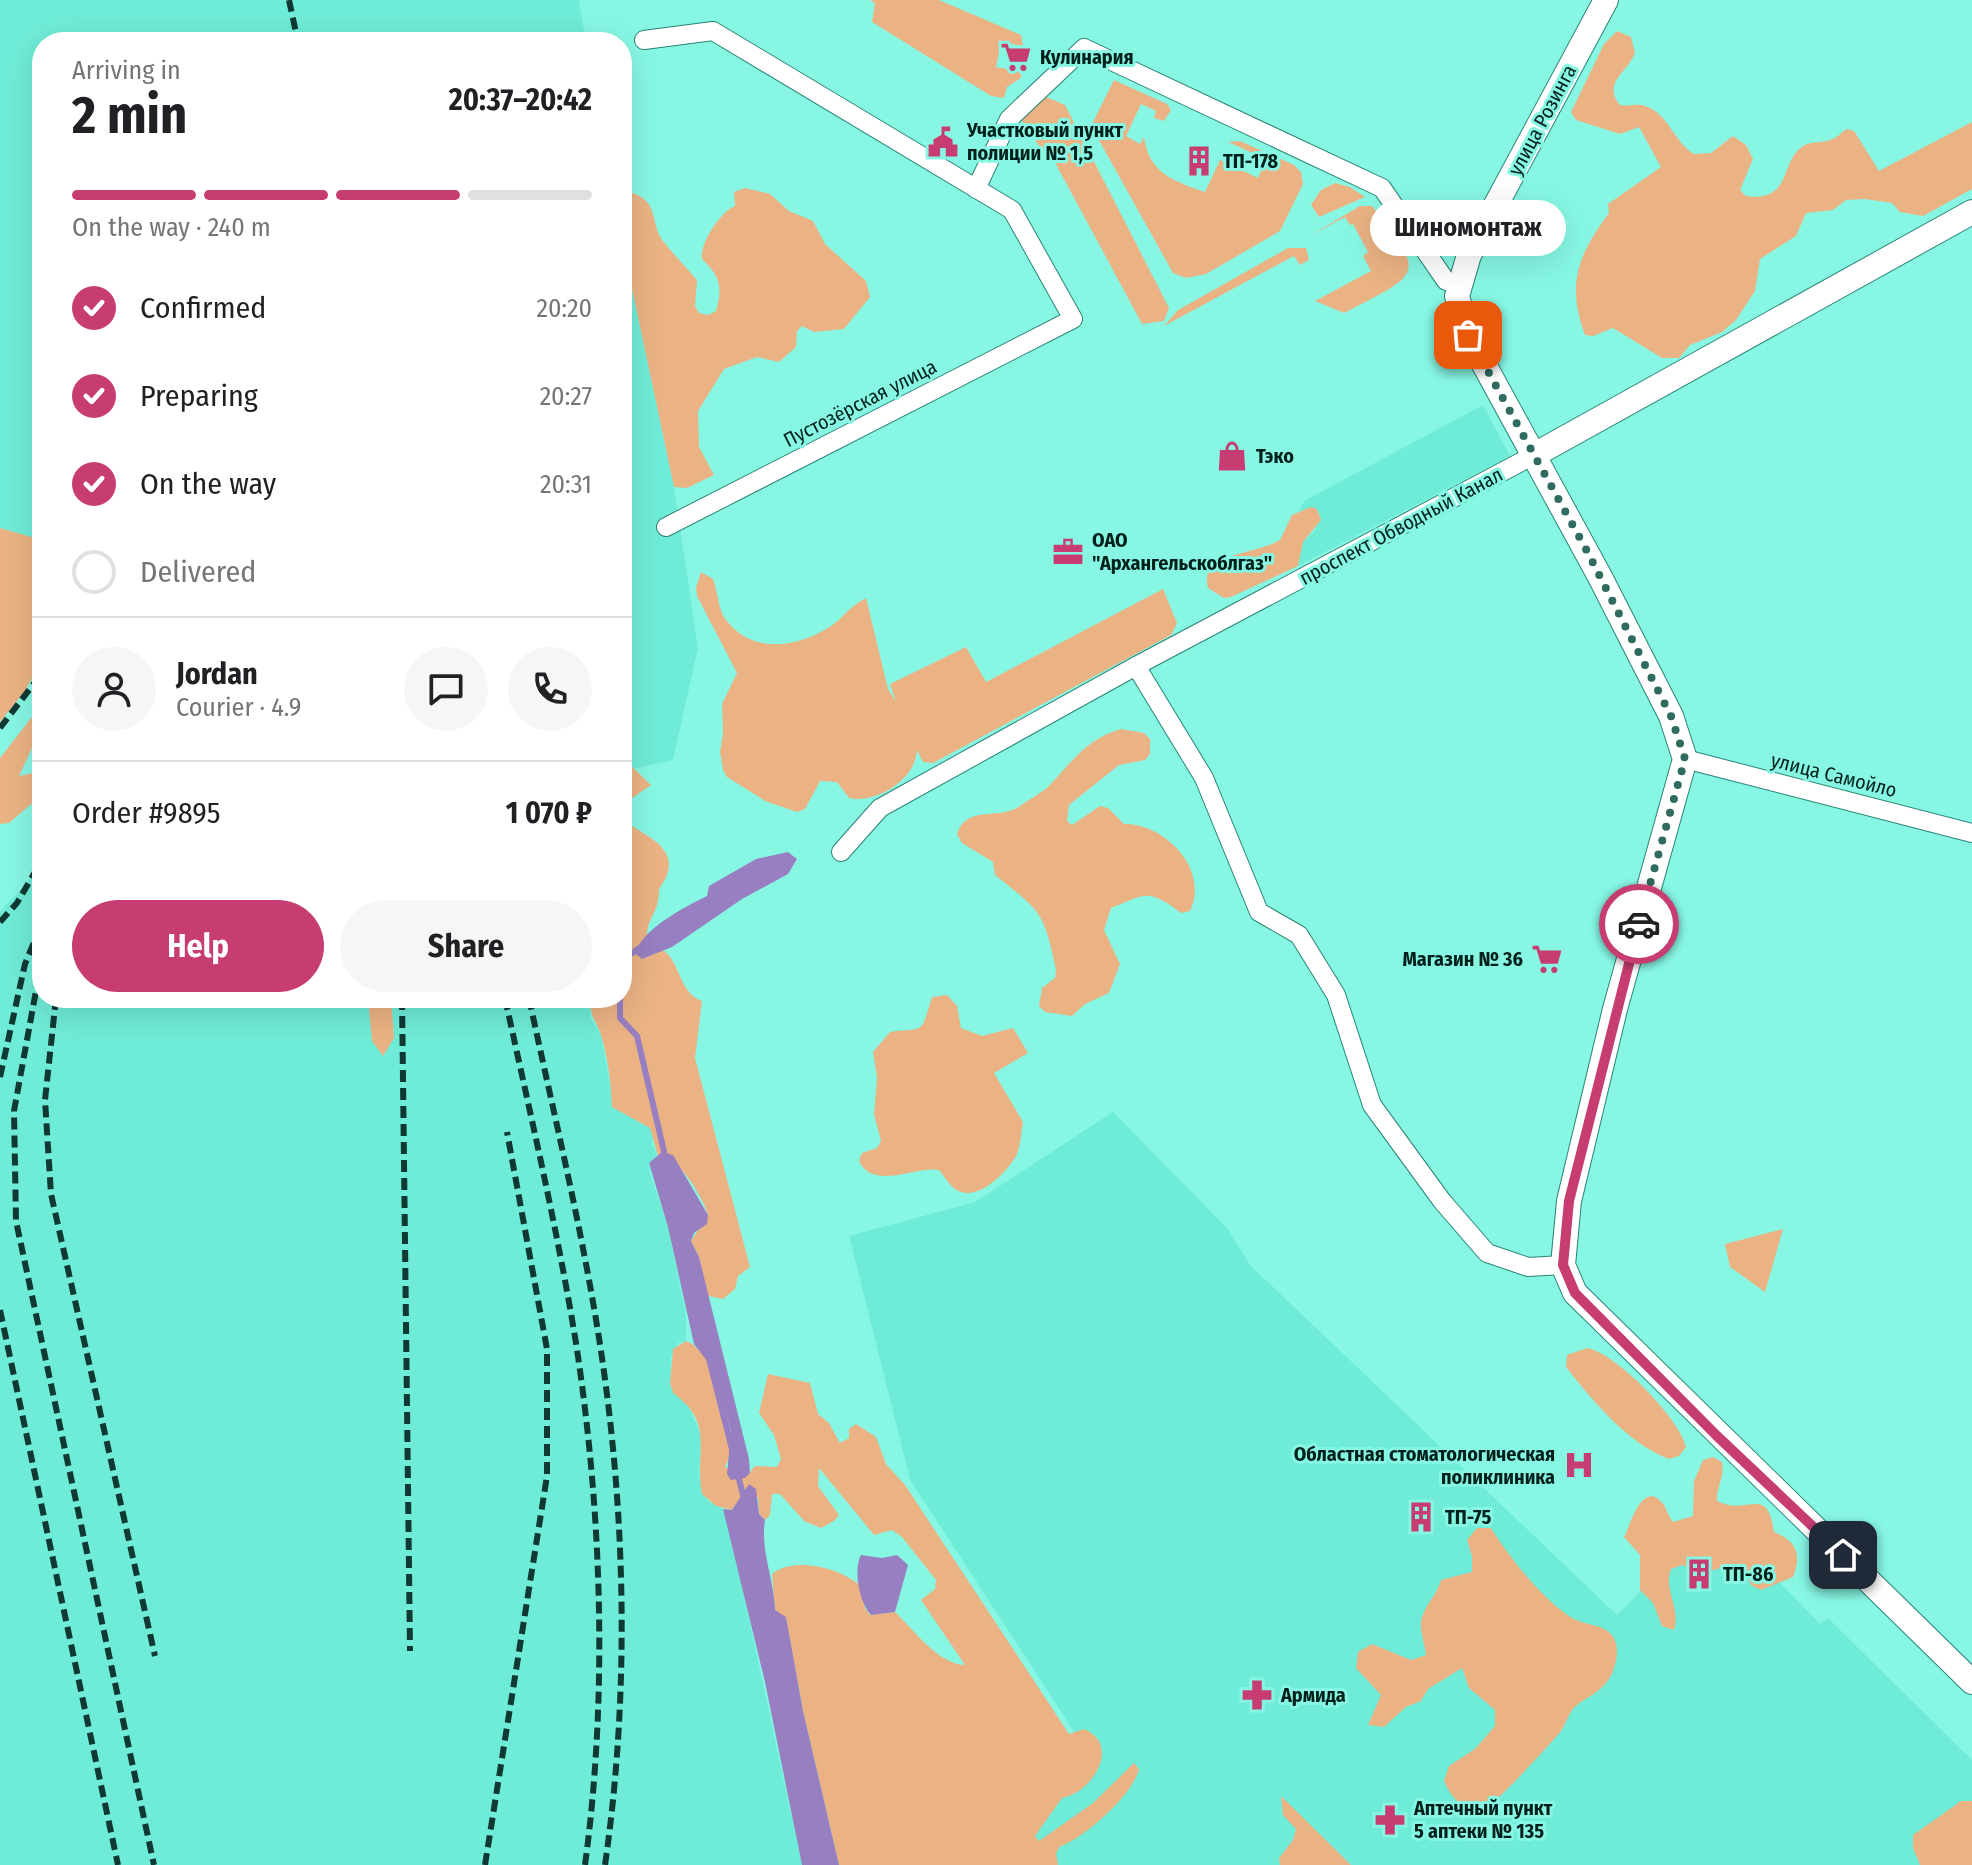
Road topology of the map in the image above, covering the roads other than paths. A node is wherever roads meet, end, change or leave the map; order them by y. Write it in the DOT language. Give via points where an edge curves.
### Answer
graph roads {
  1 [pos="1606,0"];
  2 [pos="644,40"];
  3 [pos="976,189"];
  4 [pos="1972,212"];
  5 [pos="1459,284"];
  6 [pos="1536,454"];
  7 [pos="666,527"];
  8 [pos="1136,666"];
  9 [pos="1685,759"];
  10 [pos="1972,833"];
  11 [pos="841,852"];
  12 [pos="1563,1265"];
  13 [pos="1972,1682"];
  1 -- 5 [label="street, улица Розинга" via="1477,240"];
  2 -- 3 [label="street" via="713,31"];
  3 -- 5 [label="street" via="1009,119 1084,48 1382,188 1446,281"];
  3 -- 7 [label="street, Пустозёрская улица" via="1012,210 1073,319"];
  4 -- 6 [label="street, проспект Обводный Канал"];
  5 -- 6 [label="street" via="1458,306 1468,335"];
  6 -- 8 [label="street, проспект Обводный Канал"];
  6 -- 9 [label="street" via="1671,716"];
  8 -- 11 [label="street, проспект Обводный Канал" via="880,808"];
  8 -- 12 [label="street" via="1204,778 1259,912 1299,935 1336,995 1372,1105 1487,1253 1528,1267"];
  9 -- 10 [label="street, улица Самойло"];
  9 -- 12 [label="street" via="1615,1009 1569,1201"];
  12 -- 13 [label="street" via="1575,1293"];
}
